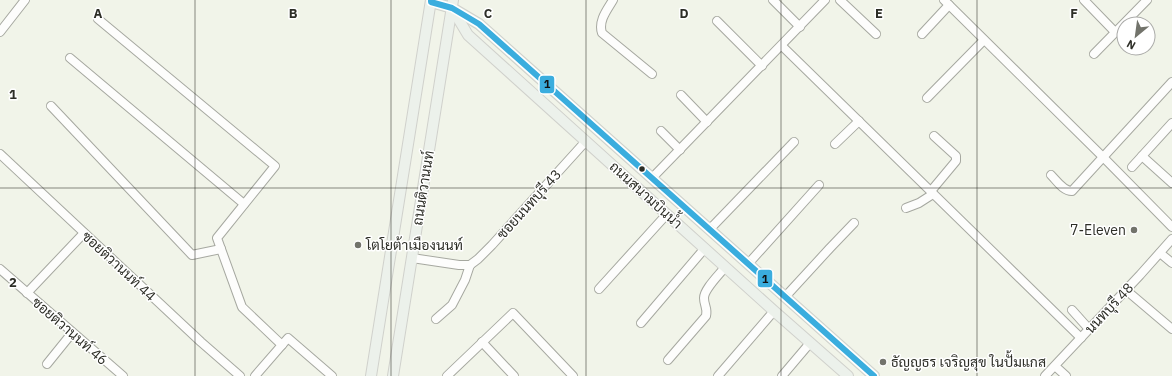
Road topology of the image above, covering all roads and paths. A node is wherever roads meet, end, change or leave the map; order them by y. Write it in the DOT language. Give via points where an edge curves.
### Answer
graph roads {
  1 [pos="25,0"];
  2 [pos="613,0"];
  3 [pos="773,0"];
  4 [pos="826,0"];
  5 [pos="840,0"];
  6 [pos="1084,0"];
  7 [pos="1147,0"];
  8 [pos="431,1"];
  9 [pos="947,3"];
  10 [pos="452,4"];
  11 [pos="98,19"];
  12 [pos="717,21"];
  13 [pos="800,26"];
  14 [pos="0,32"];
  15 [pos="1115,32"];
  16 [pos="876,34"];
  17 [pos="922,34"];
  18 [pos="984,40"];
  19 [pos="782,46"];
  20 [pos="1094,54"];
  21 [pos="70,58"];
  22 [pos="762,66"];
  23 [pos="652,74"];
  24 [pos="1172,82"];
  25 [pos="681,95"];
  26 [pos="927,98"];
  27 [pos="51,106"];
  28 [pos="859,121"];
  29 [pos="707,122"];
  30 [pos="1172,123"];
  31 [pos="661,131"];
  32 [pos="934,136"];
  33 [pos="586,141"];
  34 [pos="794,142"];
  35 [pos="836,144"];
  36 [pos="680,150"];
  37 [pos="0,154"];
  38 [pos="1103,156"];
  39 [pos="1142,156"];
  40 [pos="1132,167"];
  41 [pos="1051,175"];
  42 [pos="652,178"];
  43 [pos="1172,183"];
  44 [pos="819,185"];
  45 [pos="932,192"];
  46 [pos="244,204"];
  47 [pos="906,208"];
  48 [pos="667,214"];
  49 [pos="854,223"];
  50 [pos="1172,227"];
  51 [pos="710,230"];
  52 [pos="84,233"];
  53 [pos="1172,239"];
  54 [pos="705,248"];
  55 [pos="220,249"];
  56 [pos="1160,253"];
  57 [pos="412,258"];
  58 [pos="1172,263"];
  59 [pos="748,264"];
  60 [pos="470,265"];
  61 [pos="725,267"];
  62 [pos="0,269"];
  63 [pos="599,289"];
  64 [pos="1126,290"];
  65 [pos="27,293"];
  66 [pos="786,297"];
  67 [pos="1072,310"];
  68 [pos="774,311"];
  69 [pos="436,319"];
  70 [pos="641,323"];
  71 [pos="1089,329"];
  72 [pos="1172,329"];
  73 [pos="72,333"];
  74 [pos="1081,338"];
  75 [pos="482,342"];
  76 [pos="810,343"];
  77 [pos="282,345"];
  78 [pos="668,360"];
  79 [pos="47,364"];
  80 [pos="1055,366"];
  81 [pos="450,375"];
  82 [pos="123,376"];
  83 [pos="240,376"];
  84 [pos="255,376"];
  85 [pos="332,376"];
  86 [pos="371,376"];
  87 [pos="393,376"];
  88 [pos="514,376"];
  89 [pos="573,376"];
  90 [pos="718,376"];
  91 [pos="782,376"];
  92 [pos="848,376"];
  93 [pos="874,376"];
  94 [pos="1045,376"];
  95 [pos="1066,376"];
  1 -- 14 [label="street"];
  2 -- 23 [label="street" via="601,22 602,33"];
  3 -- 13 [label="street"];
  4 -- 13 [label="street"];
  5 -- 16 [label="street"];
  6 -- 15 [label="street"];
  7 -- 15 [label="street"];
  8 -- 10 [label="main road, ถนนสนามบินน้ำ"];
  8 -- 86 [label="main road, ถนนติวานนท์"];
  9 -- 17 [label="street"];
  9 -- 18 [label="street"];
  10 -- 33 [label="main road, ถนนสนามบินน้ำ" via="468,36"];
  10 -- 42 [label="main road, ถนนสนามบินน้ำ" via="479,24"];
  10 -- 57 [label="main road, ถนนติวานนท์"];
  11 -- 46 [label="street" via="275,166"];
  12 -- 22 [label="street"];
  13 -- 19 [label="street"];
  15 -- 20 [label="street"];
  18 -- 26 [label="street"];
  18 -- 38 [label="street"];
  19 -- 22 [label="street"];
  19 -- 28 [label="street"];
  21 -- 46 [label="street"];
  22 -- 29 [label="street"];
  24 -- 38 [label="street"];
  25 -- 29 [label="street"];
  27 -- 55 [label="street" via="192,255"];
  28 -- 35 [label="street"];
  28 -- 45 [label="street"];
  29 -- 36 [label="street"];
  30 -- 39 [label="street"];
  31 -- 36 [label="street"];
  32 -- 45 [label="street" via="956,156 956,161"];
  33 -- 48 [label="main road, ถนนสนามบินน้ำ"];
  33 -- 60 [label="street, ซอยนนทบุรี 43" via="478,260"];
  34 -- 51 [label="street"];
  36 -- 42 [label="street"];
  37 -- 52 [label="street, ซอยติวานนท์ 44"];
  38 -- 41 [label="street" via="1072,191 1064,189"];
  38 -- 50 [label="street"];
  39 -- 40 [label="street"];
  39 -- 43 [label="street"];
  42 -- 51 [label="main road, ถนนสนามบินน้ำ"];
  44 -- 59 [label="street"];
  45 -- 47 [label="street" via="919,203"];
  45 -- 74 [label="street"];
  46 -- 55 [label="street" via="217,238"];
  48 -- 54 [label="main road, ถนนสนามบินน้ำ"];
  48 -- 63 [label="street"];
  49 -- 66 [label="street"];
  51 -- 59 [label="main road, ถนนสนามบินน้ำ"];
  52 -- 65 [label="street"];
  52 -- 83 [label="street, ซอยติวานนท์ 44"];
  53 -- 56 [label="street, นนทบุรี 48"];
  54 -- 61 [label="main road, ถนนสนามบินน้ำ"];
  54 -- 70 [label="street"];
  55 -- 77 [label="street" via="242,307"];
  56 -- 58 [label="street"];
  56 -- 64 [label="street, นนทบุรี 48"];
  57 -- 60 [label="street" via="460,266"];
  57 -- 87 [label="main road, ถนนติวานนท์"];
  59 -- 66 [label="main road, ถนนสนามบินน้ำ"];
  60 -- 69 [label="street" via="452,305"];
  61 -- 68 [label="main road, ถนนสนามบินน้ำ"];
  61 -- 78 [label="street" via="705,293 705,304 708,309 706,316"];
  62 -- 65 [label="street, ซอยติวานนท์ 46"];
  64 -- 71 [label="street, นนทบุรี 48"];
  64 -- 72 [label="street"];
  65 -- 73 [label="street, ซอยติวานนท์ 46"];
  66 -- 93 [label="main road, ถนนสนามบินน้ำ"];
  67 -- 71 [label="street"];
  68 -- 76 [label="main road, ถนนสนามบินน้ำ"];
  68 -- 90 [label="street"];
  71 -- 74 [label="street, นนทบุรี 48"];
  73 -- 79 [label="street"];
  73 -- 82 [label="street, ซอยติวานนท์ 46"];
  74 -- 80 [label="street, นนทบุรี 48"];
  75 -- 81 [label="street"];
  75 -- 88 [label="street"];
  75 -- 89 [label="street" via="513,313"];
  76 -- 91 [label="street"];
  76 -- 92 [label="main road, ถนนสนามบินน้ำ"];
  77 -- 84 [label="street"];
  77 -- 85 [label="street" via="288,338"];
  80 -- 94 [label="street, นนทบุรี 48"];
  80 -- 95 [label="street"];
}
